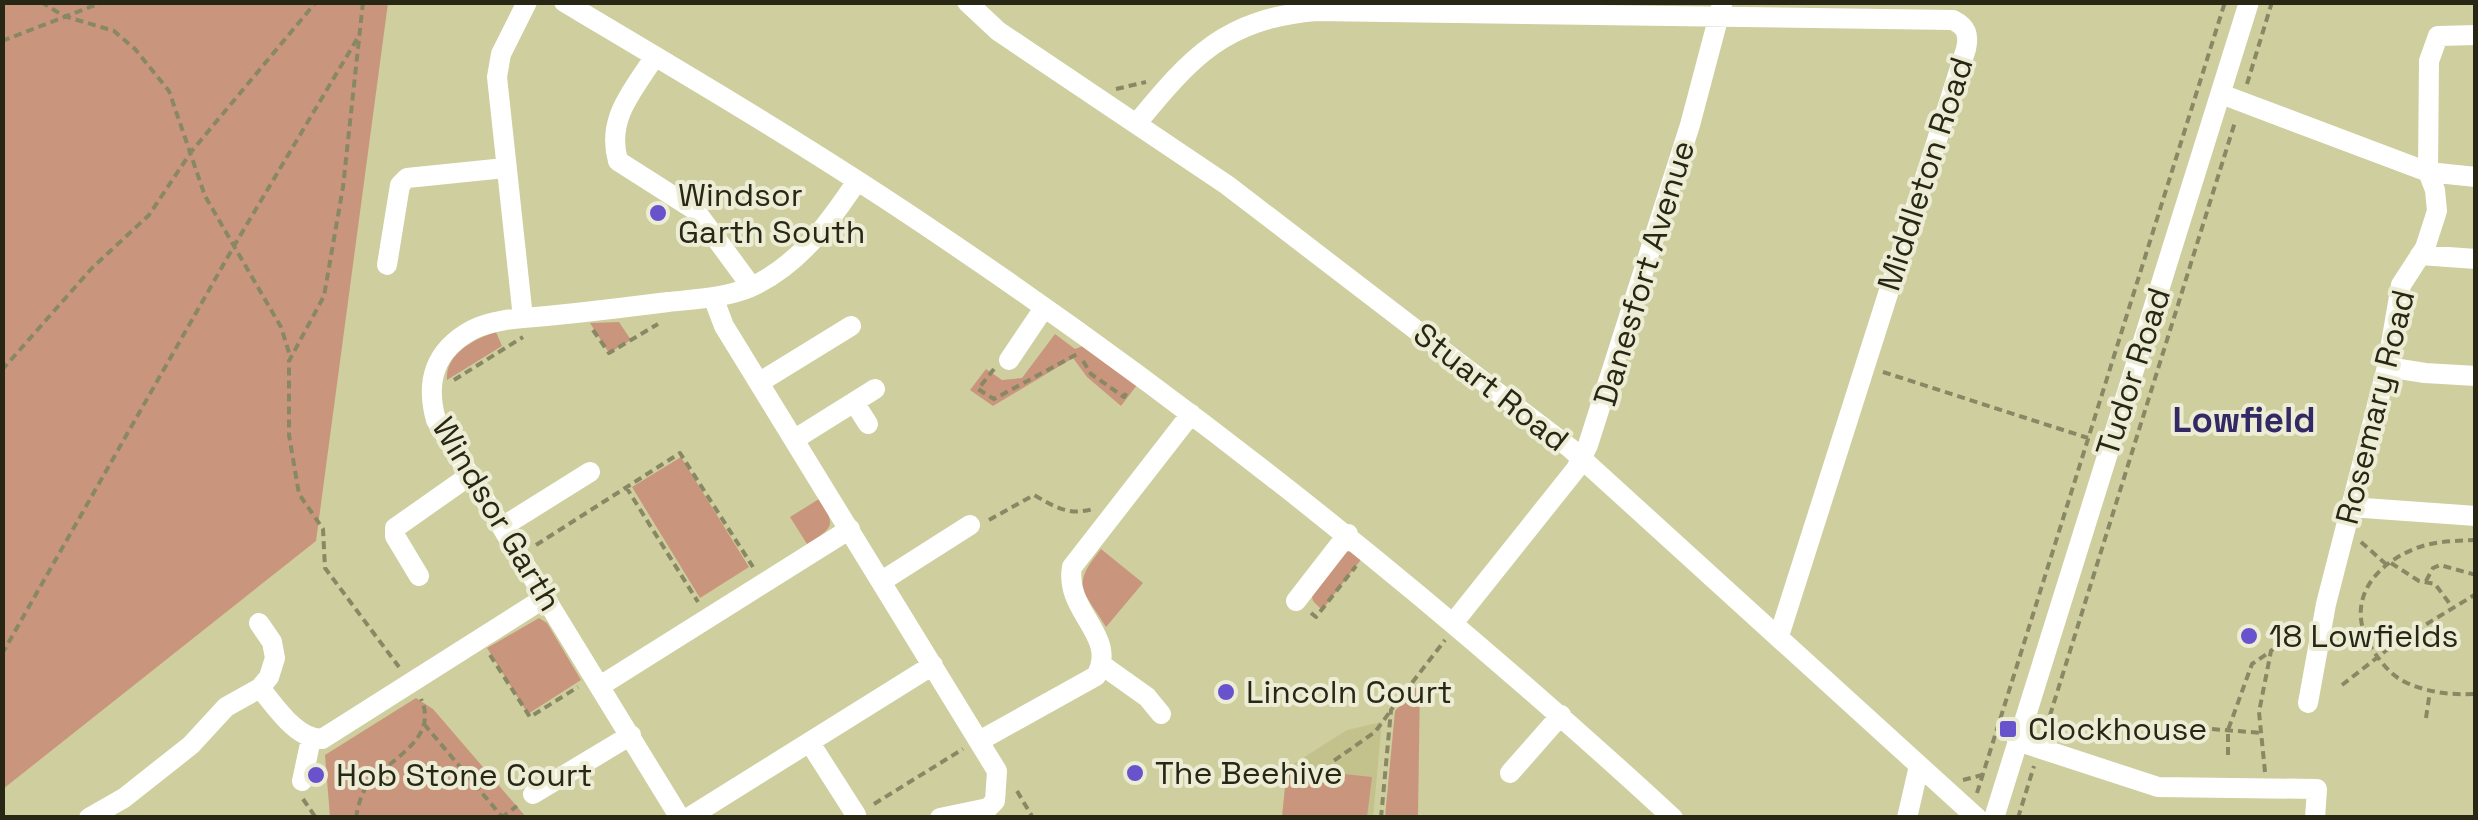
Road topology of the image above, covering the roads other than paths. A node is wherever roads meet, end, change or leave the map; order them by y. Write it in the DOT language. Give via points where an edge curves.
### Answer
graph roads {
  1 [pos="528,2"];
  2 [pos="564,2"];
  3 [pos="967,2"];
  4 [pos="2249,2"];
  5 [pos="1721,9"];
  6 [pos="2476,35"];
  7 [pos="655,56"];
  8 [pos="2221,94"];
  9 [pos="1137,123"];
  10 [pos="506,168"];
  11 [pos="2428,172"];
  12 [pos="2476,177"];
  13 [pos="858,180"];
  14 [pos="2420,255"];
  15 [pos="2476,258"];
  16 [pos="386,265"];
  17 [pos="751,286"];
  18 [pos="714,297"];
  19 [pos="1044,308"];
  20 [pos="852,326"];
  21 [pos="525,327"];
  22 [pos="1009,360"];
  23 [pos="2387,366"];
  24 [pos="2476,376"];
  25 [pos="760,382"];
  26 [pos="875,390"];
  27 [pos="854,402"];
  28 [pos="1190,414"];
  29 [pos="868,424"];
  30 [pos="794,439"];
  31 [pos="1581,458"];
  32 [pos="590,472"];
  33 [pos="468,476"];
  34 [pos="2350,507"];
  35 [pos="2476,516"];
  36 [pos="970,526"];
  37 [pos="502,527"];
  38 [pos="850,529"];
  39 [pos="1348,534"];
  40 [pos="419,576"];
  41 [pos="882,581"];
  42 [pos="546,596"];
  43 [pos="1296,601"];
  44 [pos="259,623"];
  45 [pos="1456,623"];
  46 [pos="1779,636"];
  47 [pos="933,664"];
  48 [pos="1102,665"];
  49 [pos="597,681"];
  50 [pos="260,688"];
  51 [pos="2308,703"];
  52 [pos="1162,714"];
  53 [pos="1560,715"];
  54 [pos="630,735"];
  55 [pos="311,739"];
  56 [pos="980,739"];
  57 [pos="2016,741"];
  58 [pos="810,743"];
  59 [pos="1919,766"];
  60 [pos="1510,772"];
  61 [pos="302,781"];
  62 [pos="533,794"];
  63 [pos="1976,808"];
  64 [pos="856,815"];
  65 [pos="90,818"];
  66 [pos="680,818"];
  67 [pos="688,818"];
  68 [pos="940,818"];
  69 [pos="1673,818"];
  70 [pos="1907,818"];
  71 [pos="1994,818"];
  72 [pos="2314,818"];
  1 -- 10 [label="street" via="501,54 497,77"];
  2 -- 7 [label="street"];
  3 -- 9 [label="street, Stuart Road" via="998,31"];
  4 -- 8 [label="street, Tudor Road"];
  5 -- 9 [label="street, Middleton Road" via="1284,14 1199,52"];
  5 -- 31 [label="street, Danesfort Avenue" via="1620,354"];
  5 -- 46 [label="street, Middleton Road" via="1953,20 1968,36"];
  6 -- 11 [label="street, Rosemary Road" via="2438,36 2429,61"];
  7 -- 13 [label="street"];
  7 -- 17 [label="street" via="615,121 618,162 696,210"];
  8 -- 11 [label="street"];
  8 -- 57 [label="street, Tudor Road"];
  9 -- 31 [label="street, Stuart Road" via="1368,290"];
  10 -- 16 [label="street" via="407,178 400,185"];
  10 -- 21 [label="street"];
  11 -- 12 [label="street"];
  11 -- 14 [label="street, Rosemary Road" via="2437,211"];
  13 -- 17 [label="street, Windsor Garth" via="809,246"];
  13 -- 19 [label="street"];
  14 -- 15 [label="street"];
  14 -- 23 [label="street, Rosemary Road" via="2402,285"];
  17 -- 18 [label="street, Windsor Garth"];
  18 -- 21 [label="street, Windsor Garth" via="582,312"];
  18 -- 25 [label="street" via="724,326"];
  19 -- 22 [label="street"];
  19 -- 28 [label="street"];
  20 -- 25 [label="street"];
  21 -- 33 [label="street, Windsor Garth" via="476,328 443,354 429,396"];
  23 -- 24 [label="street"];
  23 -- 34 [label="street, Rosemary Road"];
  25 -- 30 [label="street"];
  26 -- 27 [label="street"];
  27 -- 29 [label="street"];
  27 -- 30 [label="street"];
  28 -- 39 [label="street"];
  28 -- 48 [label="street" via="1072,567 1069,586 1104,652"];
  30 -- 38 [label="street"];
  31 -- 45 [label="street, Danesfort Avenue"];
  31 -- 46 [label="street, Stuart Road"];
  32 -- 37 [label="street"];
  33 -- 37 [label="street, Windsor Garth"];
  33 -- 40 [label="street" via="395,528"];
  34 -- 35 [label="street"];
  34 -- 51 [label="street, Rosemary Road"];
  36 -- 41 [label="street"];
  37 -- 42 [label="street, Windsor Garth"];
  38 -- 41 [label="street"];
  38 -- 49 [label="street"];
  39 -- 43 [label="street"];
  39 -- 45 [label="street"];
  41 -- 47 [label="street"];
  42 -- 49 [label="street, Windsor Garth"];
  42 -- 55 [label="street" via="337,732"];
  44 -- 50 [label="street" via="275,658"];
  45 -- 53 [label="street"];
  46 -- 59 [label="street, Stuart Road"];
  47 -- 56 [label="street"];
  47 -- 58 [label="street"];
  48 -- 52 [label="street"];
  48 -- 56 [label="street" via="1096,676"];
  49 -- 54 [label="street, Windsor Garth"];
  50 -- 55 [label="street"];
  50 -- 65 [label="street" via="226,707 192,744"];
  53 -- 60 [label="street"];
  53 -- 69 [label="street"];
  54 -- 62 [label="street"];
  54 -- 66 [label="street, Windsor Garth"];
  55 -- 61 [label="street"];
  56 -- 68 [label="street" via="997,771 995,801"];
  57 -- 71 [label="street, Tudor Road"];
  57 -- 72 [label="street" via="2158,787 2317,788"];
  58 -- 64 [label="street"];
  58 -- 67 [label="street"];
  59 -- 63 [label="street, Stuart Road"];
  59 -- 70 [label="street"];
}
